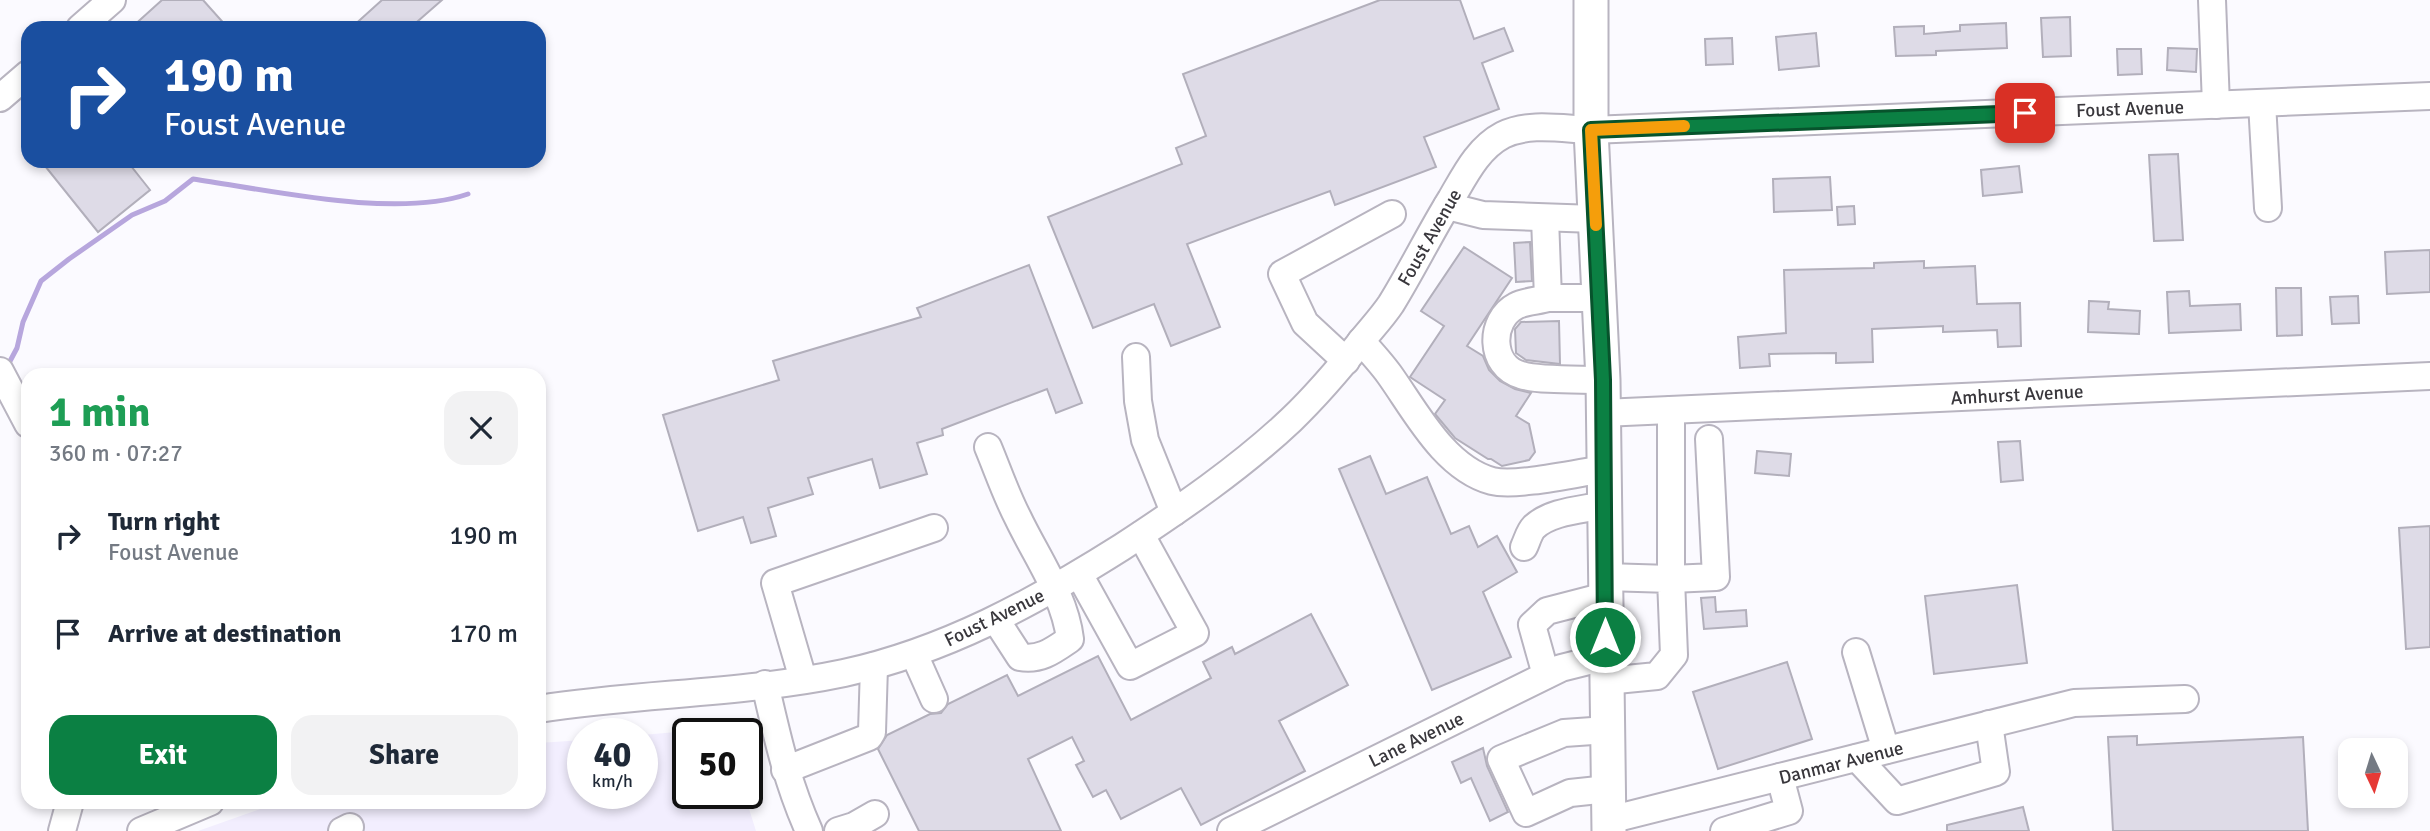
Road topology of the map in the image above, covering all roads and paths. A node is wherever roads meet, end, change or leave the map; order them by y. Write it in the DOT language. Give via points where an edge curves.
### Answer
graph roads {
  1 [pos="112,0"];
  2 [pos="1591,0"];
  3 [pos="2212,0"];
  4 [pos="89,21"];
  5 [pos="21,80"];
  6 [pos="2430,96"];
  7 [pos="0,98"];
  8 [pos="2262,103"];
  9 [pos="2216,105"];
  10 [pos="1591,130"];
  11 [pos="1447,206"];
  12 [pos="2268,208"];
  13 [pos="1392,214"];
  14 [pos="1545,218"];
  15 [pos="1595,219"];
  16 [pos="1548,298"];
  17 [pos="1599,298"];
  18 [pos="1354,351"];
  19 [pos="1136,357"];
  20 [pos="0,371"];
  21 [pos="2430,376"];
  22 [pos="1603,396"];
  23 [pos="1671,410"];
  24 [pos="21,411"];
  25 [pos="1709,439"];
  26 [pos="988,447"];
  27 [pos="1604,469"];
  28 [pos="1604,505"];
  29 [pos="1174,512"];
  30 [pos="934,528"];
  31 [pos="1141,534"];
  32 [pos="1524,547"];
  33 [pos="1079,574"];
  34 [pos="1671,579"];
  35 [pos="1605,586"];
  36 [pos="1054,588"];
  37 [pos="996,620"];
  38 [pos="1856,652"];
  39 [pos="914,654"];
  40 [pos="874,666"];
  41 [pos="1606,669"];
  42 [pos="1546,675"];
  43 [pos="803,679"];
  44 [pos="765,684"];
  45 [pos="934,699"];
  46 [pos="2185,699"];
  47 [pos="546,708"];
  48 [pos="1989,724"];
  49 [pos="1607,730"];
  50 [pos="1886,750"];
  51 [pos="1857,758"];
  52 [pos="785,770"];
  53 [pos="1780,777"];
  54 [pos="68,809"];
  55 [pos="193,809"];
  56 [pos="1609,813"];
  57 [pos="875,814"];
  58 [pos="1792,821"];
  59 [pos="62,831"];
  60 [pos="141,831"];
  61 [pos="810,831"];
  62 [pos="838,831"];
  63 [pos="1231,831"];
  64 [pos="1724,831"];
  1 -- 4 [label="street"];
  2 -- 10 [label="main road"];
  3 -- 9 [label="street"];
  5 -- 7 [label="street"];
  6 -- 8 [label="street, Foust Avenue"];
  8 -- 9 [label="street, Foust Avenue"];
  8 -- 12 [label="street"];
  9 -- 10 [label="street, Foust Avenue"];
  10 -- 11 [label="street, Foust Avenue" via="1525,127 1504,135 1475,160"];
  10 -- 15 [label="main road"];
  11 -- 14 [label="street" via="1483,215"];
  11 -- 18 [label="street, Foust Avenue" via="1390,306"];
  13 -- 18 [label="street" via="1282,274 1305,323"];
  14 -- 15 [label="street"];
  14 -- 16 [label="street"];
  15 -- 17 [label="main road"];
  16 -- 17 [label="street, Amhurst Avenue"];
  16 -- 22 [label="street, Amhurst Avenue" via="1516,306 1503,318 1495,345 1501,362 1523,376"];
  17 -- 22 [label="main road"];
  18 -- 27 [label="street" via="1388,373 1434,441 1466,468 1492,481 1531,481"];
  18 -- 29 [label="street, Foust Avenue" via="1289,422"];
  19 -- 29 [label="street" via="1145,440"];
  20 -- 24 [label="street"];
  21 -- 23 [label="street, Amhurst Avenue"];
  22 -- 23 [label="street, Amhurst Avenue"];
  22 -- 27 [label="main road"];
  23 -- 34 [label="street, Lane Avenue"];
  25 -- 34 [label="street" via="1716,577"];
  26 -- 36 [label="street" via="1016,516"];
  27 -- 28 [label="main road"];
  28 -- 32 [label="street" via="1542,522 1531,529"];
  28 -- 35 [label="main road"];
  29 -- 31 [label="street, Foust Avenue"];
  30 -- 43 [label="street" via="775,583"];
  31 -- 33 [label="street, Foust Avenue"];
  31 -- 33 [label="street" via="1195,633 1130,666"];
  33 -- 36 [label="street, Foust Avenue"];
  34 -- 35 [label="street"];
  34 -- 41 [label="street, Lane Avenue" via="1674,655 1657,676"];
  35 -- 41 [label="main road"];
  35 -- 42 [label="street" via="1547,611 1532,625"];
  36 -- 37 [label="street, Foust Avenue"];
  36 -- 37 [label="street" via="1070,639 1047,655 1020,657"];
  37 -- 39 [label="street, Foust Avenue"];
  38 -- 50 [label="street"];
  39 -- 40 [label="street, Foust Avenue"];
  39 -- 45 [label="street"];
  40 -- 43 [label="street, Foust Avenue"];
  40 -- 52 [label="street" via="869,737"];
  41 -- 42 [label="street, Lane Avenue" via="1561,668"];
  41 -- 49 [label="main road"];
  42 -- 63 [label="street, Lane Avenue"];
  43 -- 44 [label="street, Foust Avenue"];
  44 -- 47 [label="street, Foust Avenue"];
  44 -- 52 [label="street"];
  46 -- 48 [label="street, Danmar Avenue" via="2074,703"];
  48 -- 50 [label="street, Danmar Avenue"];
  48 -- 51 [label="street" via="1996,772 1897,801"];
  49 -- 56 [label="main road"];
  49 -- 56 [label="street, Danmar Avenue" via="1564,733 1501,759 1526,813 1570,793"];
  50 -- 51 [label="street, Danmar Avenue"];
  51 -- 53 [label="street, Danmar Avenue"];
  52 -- 61 [label="street"];
  53 -- 56 [label="street, Danmar Avenue"];
  53 -- 58 [label="street"];
  54 -- 59 [label="street"];
  55 -- 60 [label="street"];
  57 -- 62 [label="street"];
  58 -- 64 [label="street"];
}
